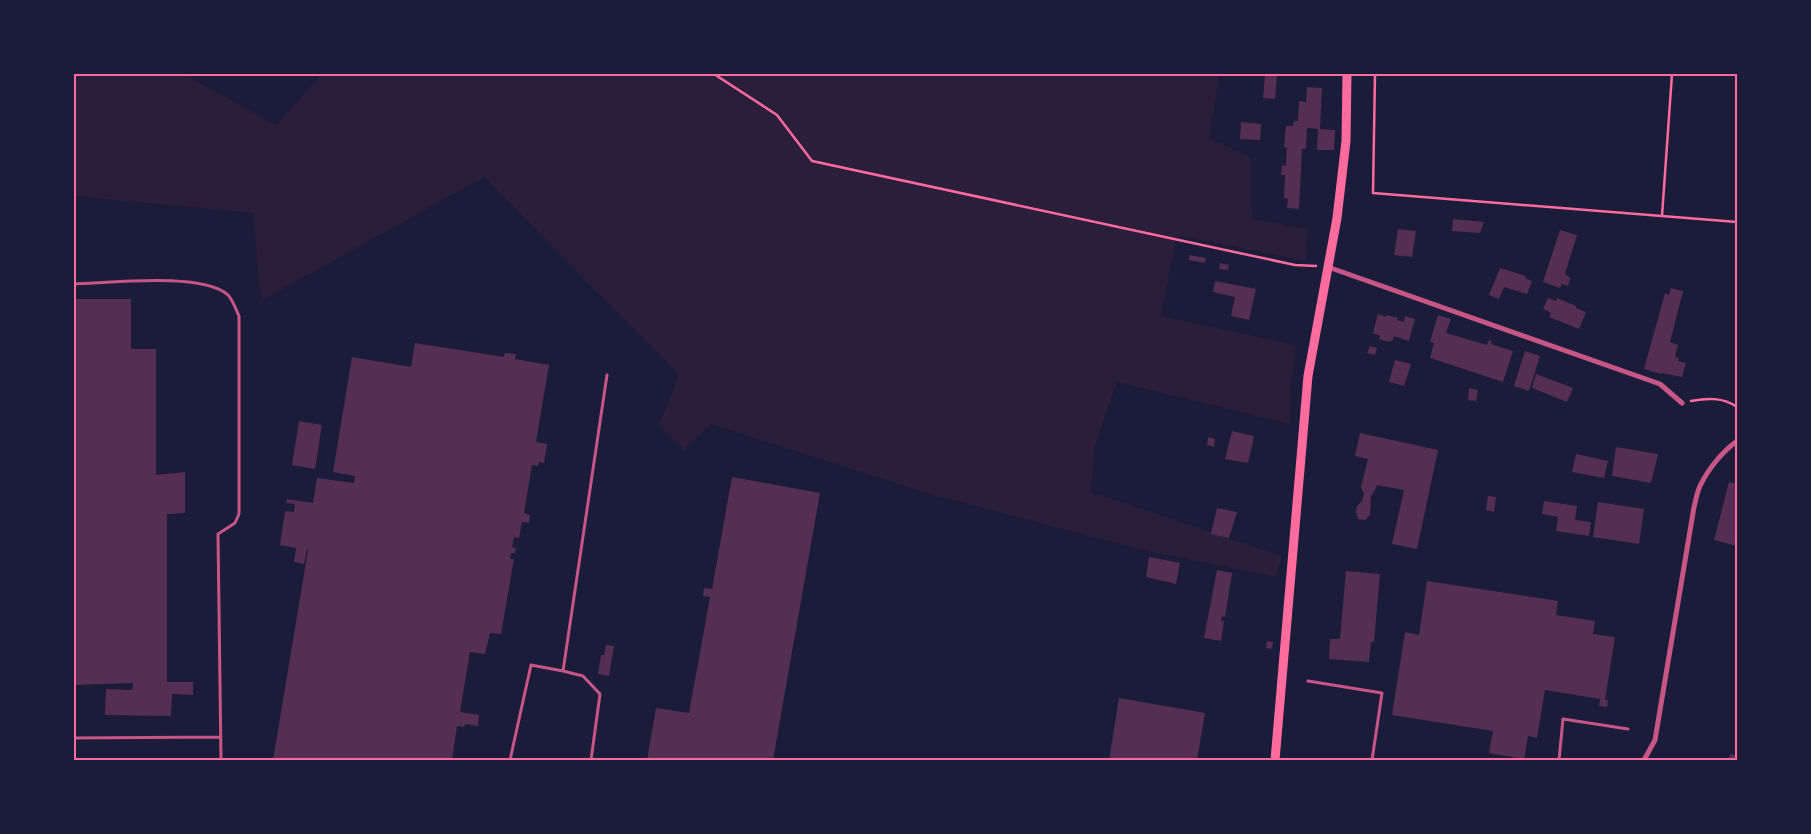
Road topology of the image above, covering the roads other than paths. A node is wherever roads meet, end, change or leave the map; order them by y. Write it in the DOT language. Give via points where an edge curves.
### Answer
graph roads {
  1 [pos="1347,74"];
  2 [pos="1328,268"];
  3 [pos="74,284"];
  4 [pos="607,376"];
  5 [pos="1682,403"];
  6 [pos="1737,441"];
  7 [pos="563,671"];
  8 [pos="1308,681"];
  9 [pos="1628,729"];
  10 [pos="221,737"];
  11 [pos="74,738"];
  12 [pos="221,760"];
  13 [pos="510,760"];
  14 [pos="591,760"];
  15 [pos="1275,760"];
  16 [pos="1372,760"];
  17 [pos="1559,760"];
  18 [pos="1644,760"];
  1 -- 2 [label="main road" via="1344,165"];
  2 -- 5 [label="street" via="1660,384"];
  2 -- 15 [label="main road" via="1308,376"];
  3 -- 10 [label="lane" via="183,281 212,286 229,296 239,316 239,514 235,523 218,534"];
  4 -- 7 [label="lane"];
  6 -- 18 [label="street" via="1712,466 1700,485 1655,740"];
  7 -- 13 [label="lane" via="530,665"];
  7 -- 14 [label="lane" via="583,676 600,694"];
  8 -- 16 [label="lane" via="1382,693"];
  9 -- 17 [label="lane" via="1563,719"];
  10 -- 11 [label="lane"];
  10 -- 12 [label="lane"];
}
